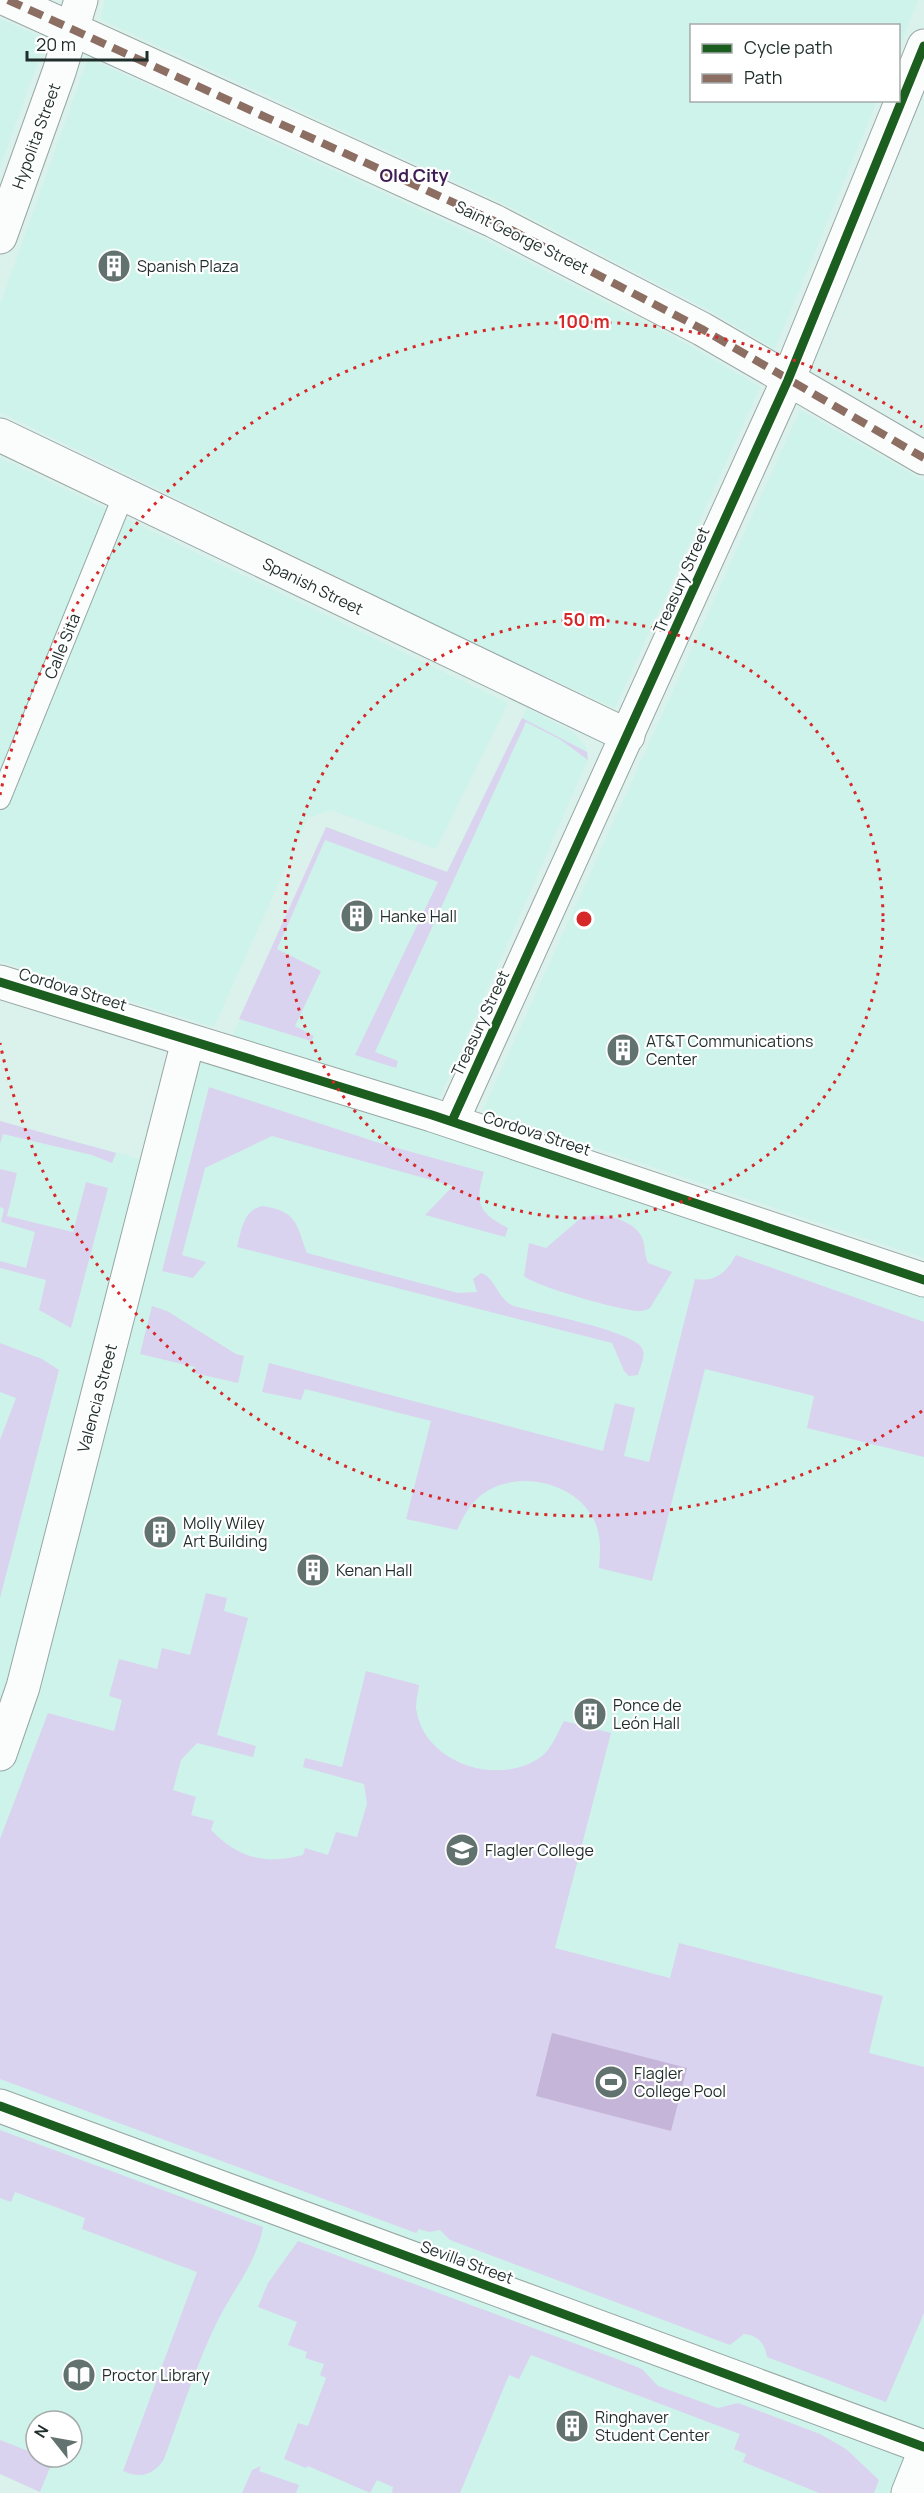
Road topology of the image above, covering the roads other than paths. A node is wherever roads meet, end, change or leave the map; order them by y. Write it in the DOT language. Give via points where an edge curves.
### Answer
graph roads {
  1 [pos="8,0"];
  2 [pos="77,15"];
  3 [pos="924,46"];
  4 [pos="0,237"];
  5 [pos="788,380"];
  6 [pos="0,435"];
  7 [pos="924,458"];
  8 [pos="124,494"];
  9 [pos="628,736"];
  10 [pos="0,799"];
  11 [pos="0,982"];
  12 [pos="188,1041"];
  13 [pos="452,1121"];
  14 [pos="924,1280"];
  15 [pos="0,1754"];
  16 [pos="0,2106"];
  17 [pos="924,2447"];
  18 [pos="924,2453"];
  19 [pos="908,2493"];
  1 -- 2 [label="street, Saint George Street"];
  2 -- 4 [label="street, Hypolita Street"];
  2 -- 5 [label="street, Saint George Street" via="494,221 702,329"];
  3 -- 5 [label="street, Treasury Street"];
  5 -- 7 [label="street, Saint George Street"];
  5 -- 9 [label="street, Treasury Street"];
  6 -- 8 [label="street, Spanish Street"];
  8 -- 9 [label="street, Spanish Street"];
  8 -- 10 [label="lane, Calle Sita"];
  9 -- 13 [label="street, Treasury Street"];
  11 -- 12 [label="street, Cordova Street"];
  12 -- 13 [label="street, Cordova Street"];
  12 -- 15 [label="street, Valencia Street" via="23,1687"];
  13 -- 14 [label="street, Cordova Street"];
  16 -- 17 [label="street, Sevilla Street"];
  18 -- 19 [label="street"];
}
